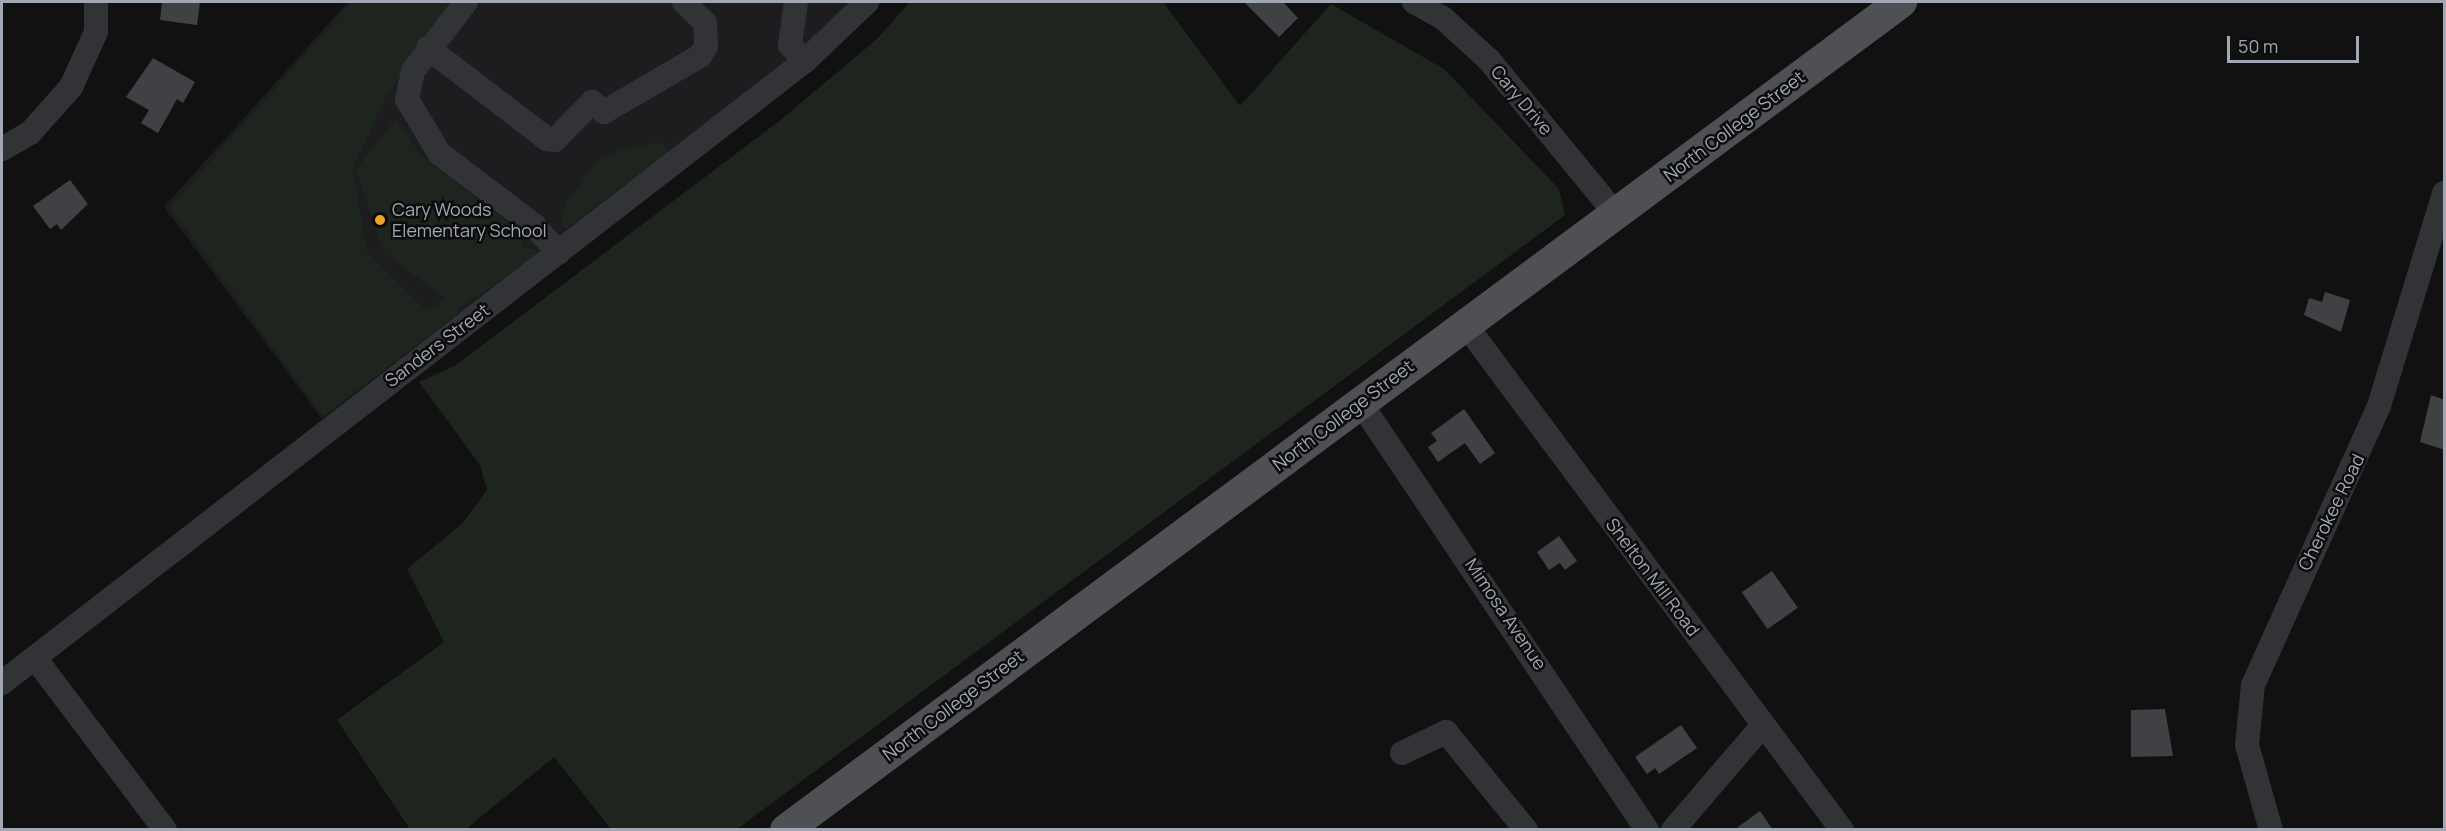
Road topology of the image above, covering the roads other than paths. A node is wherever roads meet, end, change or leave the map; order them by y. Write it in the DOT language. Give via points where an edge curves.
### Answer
graph roads {
  1 [pos="96,2"];
  2 [pos="466,2"];
  3 [pos="796,2"];
  4 [pos="867,2"];
  5 [pos="1414,2"];
  6 [pos="1901,2"];
  7 [pos="691,7"];
  8 [pos="428,48"];
  9 [pos="805,61"];
  10 [pos="2,149"];
  11 [pos="2445,193"];
  12 [pos="1616,214"];
  13 [pos="2439,227"];
  14 [pos="558,253"];
  15 [pos="1465,324"];
  16 [pos="1360,402"];
  17 [pos="35,658"];
  18 [pos="2,683"];
  19 [pos="1763,725"];
  20 [pos="1402,753"];
  21 [pos="165,830"];
  22 [pos="786,830"];
  23 [pos="1526,830"];
  24 [pos="1647,830"];
  25 [pos="1674,830"];
  26 [pos="1842,830"];
  27 [pos="2271,830"];
  1 -- 10 [label="street" via="96,32 71,87 30,133"];
  2 -- 8 [label="street"];
  3 -- 9 [label="street" via="790,45"];
  4 -- 9 [label="street, Sanders Street"];
  5 -- 12 [label="street, Cary Drive" via="1443,18 1489,60"];
  6 -- 12 [label="main road, North College Street"];
  7 -- 8 [label="street" via="707,33 700,56 604,112 592,102 555,140 547,139"];
  8 -- 14 [label="street" via="410,78 407,99 428,140 534,225"];
  9 -- 14 [label="street, Sanders Street"];
  11 -- 13 [label="street, Cherokee Road"];
  12 -- 15 [label="main road, North College Street"];
  13 -- 27 [label="street, Cherokee Road" via="2379,406 2253,685 2247,746"];
  14 -- 17 [label="street, Sanders Street"];
  15 -- 16 [label="main road, North College Street"];
  15 -- 19 [label="street, Shelton Mill Road"];
  16 -- 22 [label="main road, North College Street"];
  16 -- 24 [label="street, Mimosa Avenue"];
  17 -- 18 [label="street, Sanders Street"];
  17 -- 21 [label="street"];
  19 -- 25 [label="street"];
  19 -- 26 [label="street, Shelton Mill Road"];
  20 -- 23 [label="street" via="1446,732"];
}
